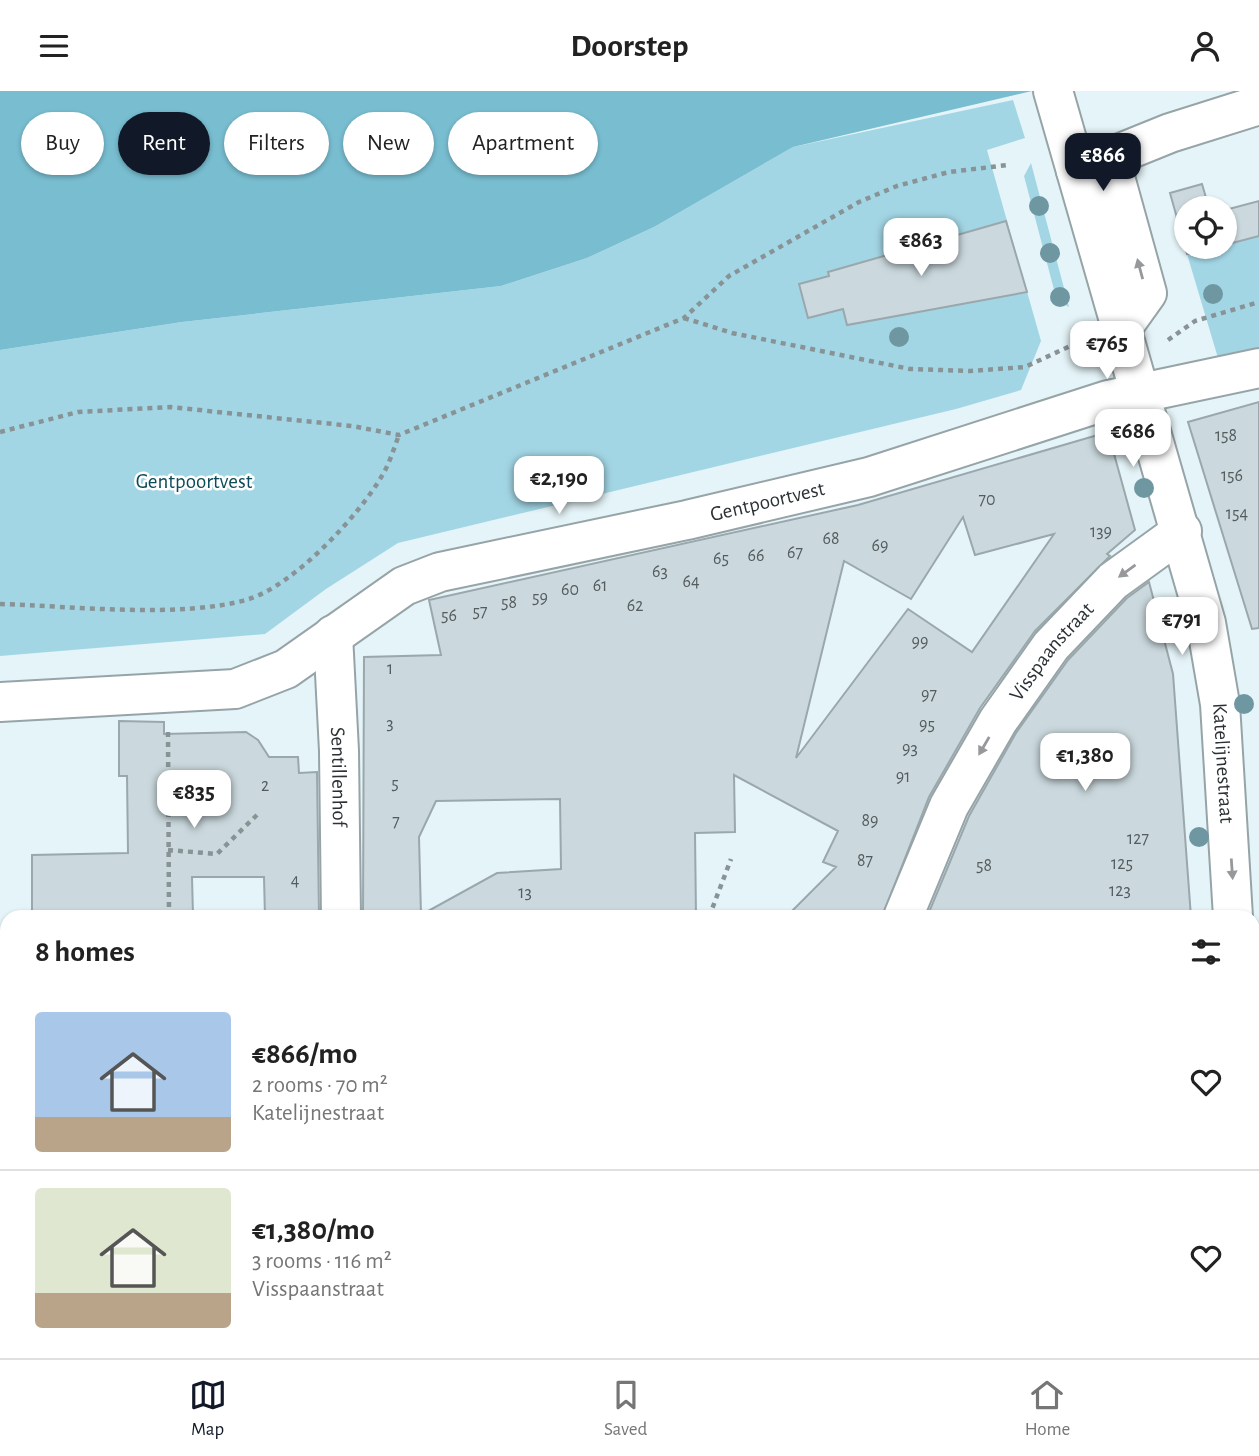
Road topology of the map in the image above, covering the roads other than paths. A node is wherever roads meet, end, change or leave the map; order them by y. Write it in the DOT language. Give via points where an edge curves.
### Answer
graph roads {
  1 [pos="1053,91"];
  2 [pos="1259,105"];
  3 [pos="1093,165"];
  4 [pos="1259,368"];
  5 [pos="1141,391"];
  6 [pos="1182,531"];
  7 [pos="333,635"];
  8 [pos="0,702"];
  9 [pos="1242,777"];
  10 [pos="341,910"];
  11 [pos="906,910"];
  12 [pos="1233,910"];
  1 -- 3 [label="street"];
  2 -- 3 [label="street"];
  3 -- 5 [label="street, Katelijnestraat" via="1147,293 1107,332"];
  4 -- 5 [label="street, Gentpoortvest"];
  5 -- 6 [label="street, Katelijnestraat"];
  5 -- 7 [label="street, Gentpoortvest" via="869,477 440,572 404,586"];
  6 -- 9 [label="street, Katelijnestraat" via="1220,704"];
  6 -- 11 [label="street, Visspaanstraat, one-way" via="1113,581 1051,646 998,722 949,806"];
  7 -- 8 [label="street, Gentpoortvest" via="286,669 235,689"];
  7 -- 10 [label="street, Sentillenhof"];
  9 -- 12 [label="street, Katelijnestraat, one-way"];
}
